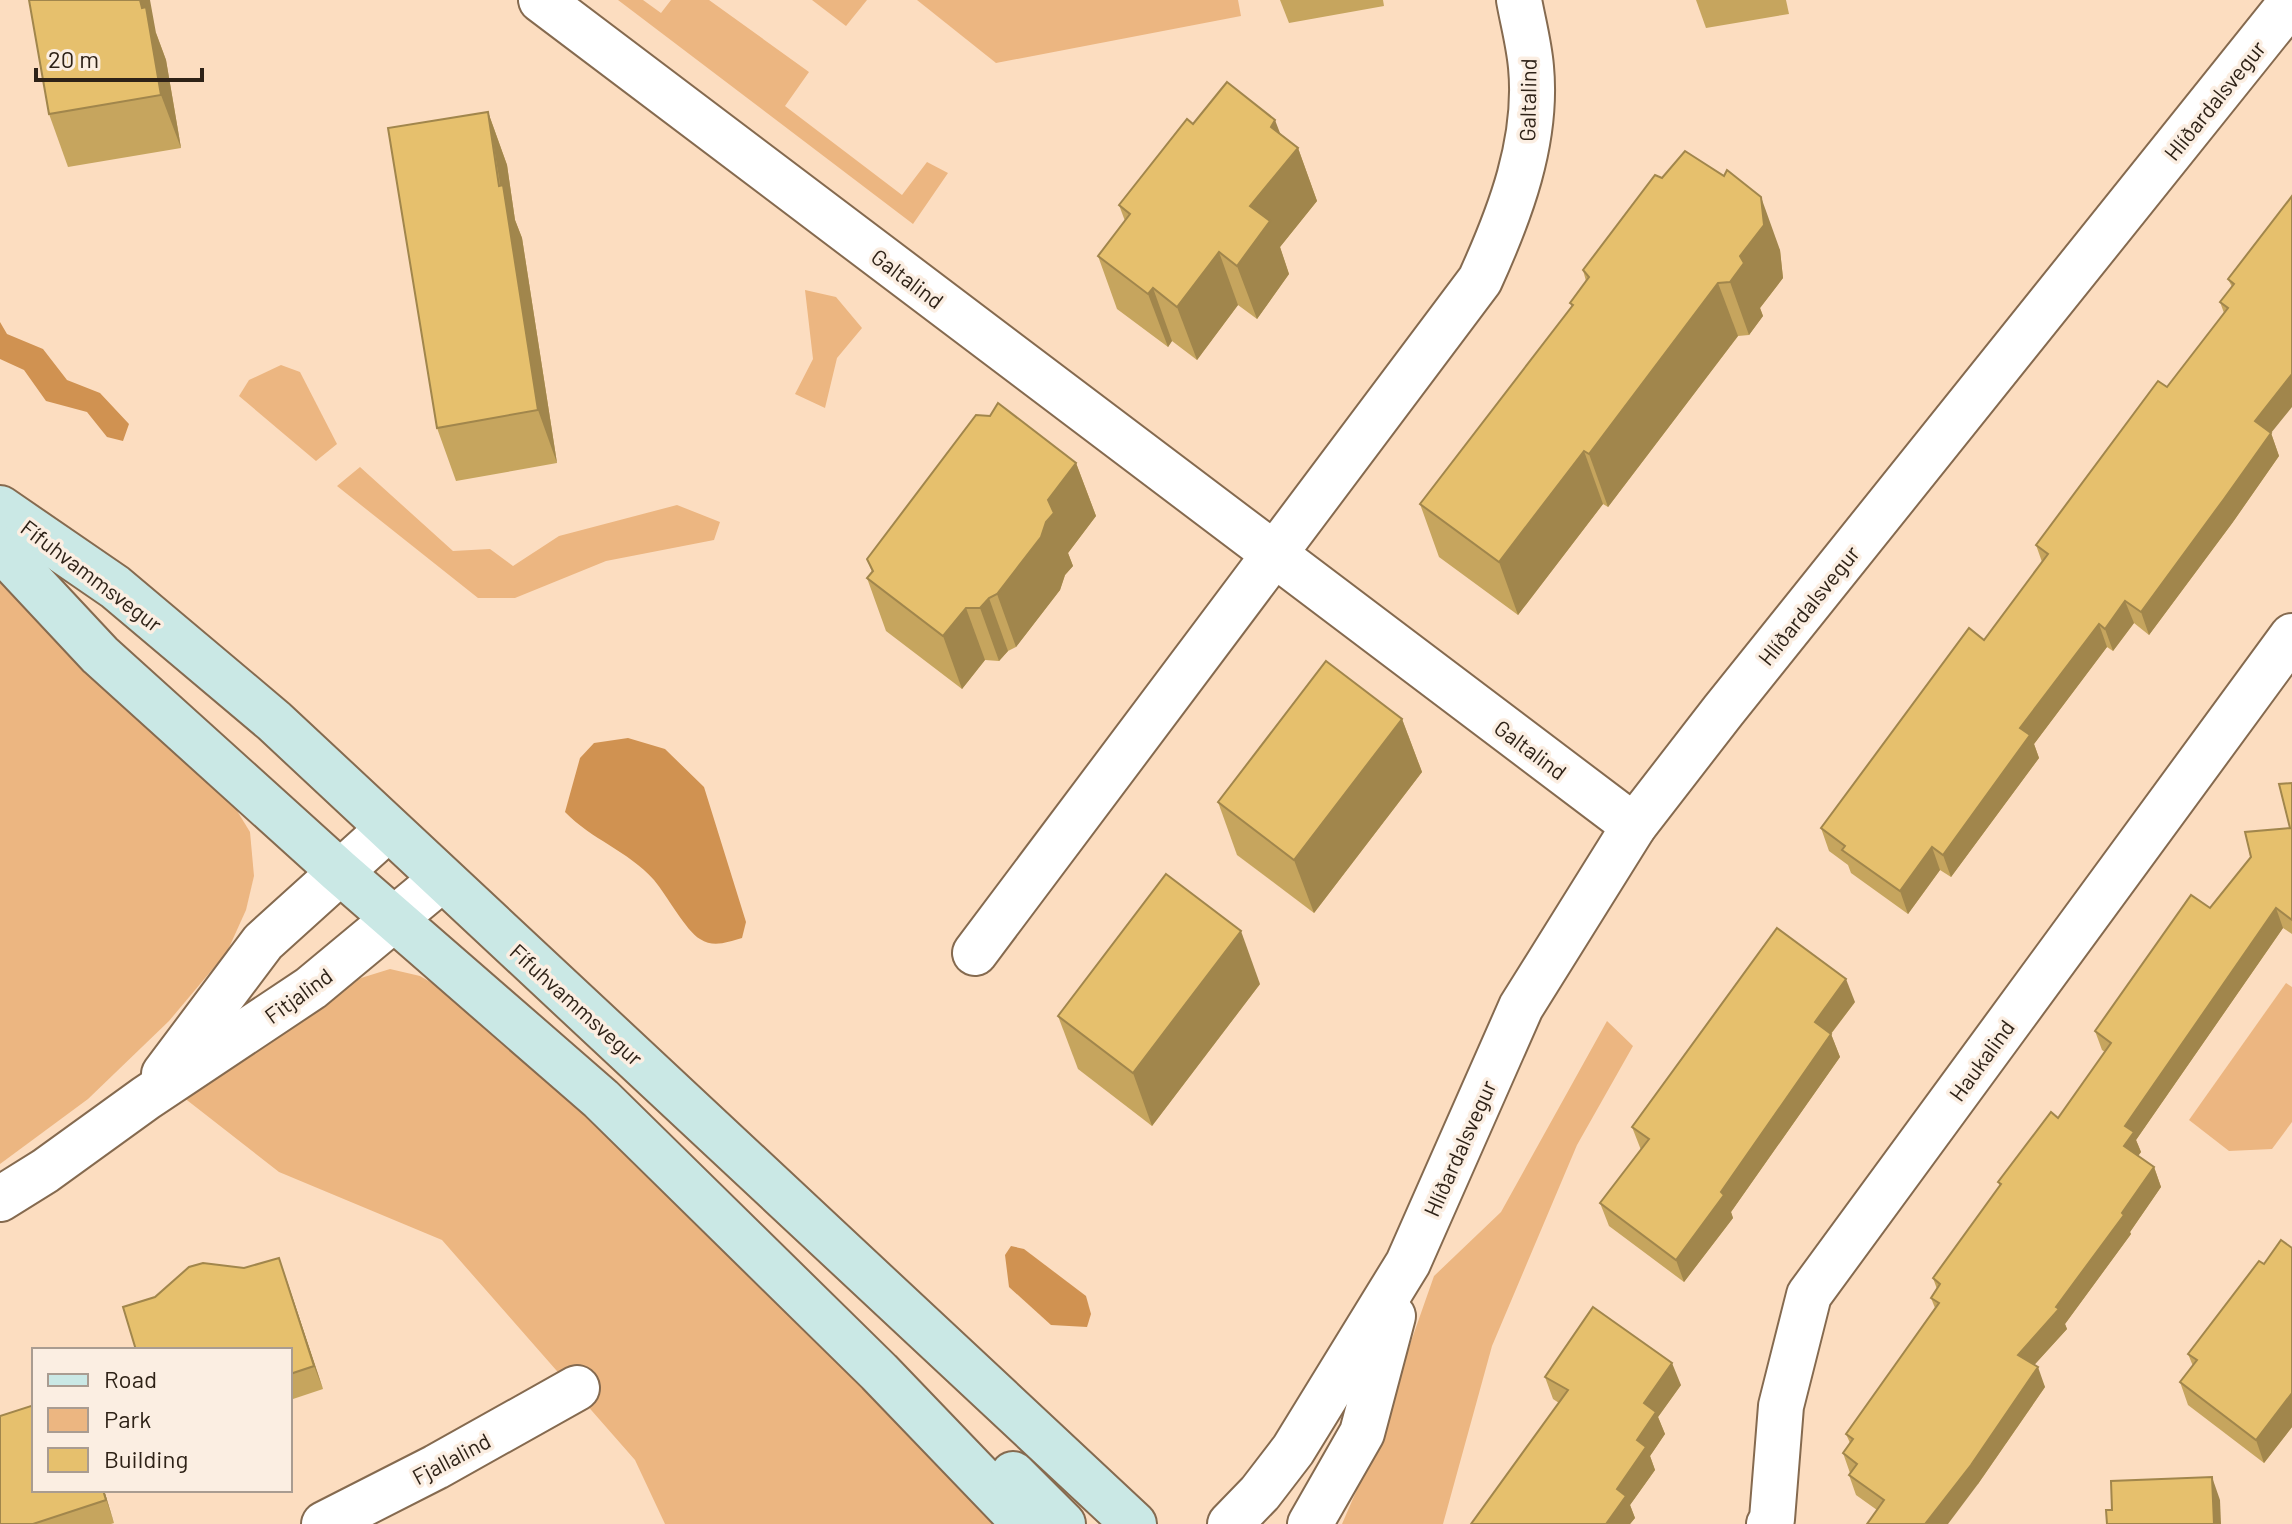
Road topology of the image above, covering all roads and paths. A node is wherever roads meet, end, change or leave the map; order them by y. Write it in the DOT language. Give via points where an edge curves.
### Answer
graph roads {
  1 [pos="541,0"];
  2 [pos="1519,0"];
  3 [pos="2282,5"];
  4 [pos="0,508"];
  5 [pos="0,548"];
  6 [pos="1274,556"];
  7 [pos="2292,636"];
  8 [pos="1634,826"];
  9 [pos="388,829"];
  10 [pos="339,871"];
  11 [pos="441,880"];
  12 [pos="396,919"];
  13 [pos="975,953"];
  14 [pos="146,1098"];
  15 [pos="0,1199"];
  16 [pos="1408,1263"];
  17 [pos="879,1372"];
  18 [pos="577,1388"];
  19 [pos="324,1524"];
  20 [pos="1025,1524"];
  21 [pos="1063,1524"];
  22 [pos="1134,1524"];
  23 [pos="1230,1524"];
  24 [pos="1310,1524"];
  25 [pos="1769,1524"];
  1 -- 6 [label="street, Galtalind"];
  2 -- 6 [label="street, Galtalind" via="1531,91 1525,154 1498,240 1480,280"];
  3 -- 8 [label="street, Hlíðardalsvegur"];
  4 -- 9 [label="main road, Fífuhvammsvegur" via="115,587 274,721"];
  5 -- 10 [label="main road, Fífuhvammsvegur" via="100,655"];
  6 -- 8 [label="street, Galtalind"];
  6 -- 13 [label="street, Galtalind"];
  7 -- 25 [label="street, Haukalind" via="1809,1295 1781,1406"];
  8 -- 16 [label="street, Hlíðardalsvegur" via="1521,1007"];
  9 -- 10 [label="street, Fitjalind"];
  9 -- 11 [label="main road, Fífuhvammsvegur"];
  10 -- 12 [label="main road, Fífuhvammsvegur"];
  10 -- 14 [label="street, Fitjalind" via="263,942"];
  11 -- 12 [label="street, Fitjalind"];
  11 -- 22 [label="main road, Fífuhvammsvegur"];
  12 -- 14 [label="street, Fitjalind" via="311,988"];
  12 -- 17 [label="main road, Fífuhvammsvegur" via="601,1099"];
  14 -- 15 [label="street, Fitjalind"];
  16 -- 23 [label="street, Hlíðardalsvegur" via="1293,1450"];
  16 -- 24 [label="street, Hlíðardalsvegur" via="1362,1433"];
  17 -- 20 [label="main road, Fífuhvammsvegur"];
  17 -- 21 [label="main road" via="958,1419"];
  18 -- 19 [label="street, Fjallalind"];
}
